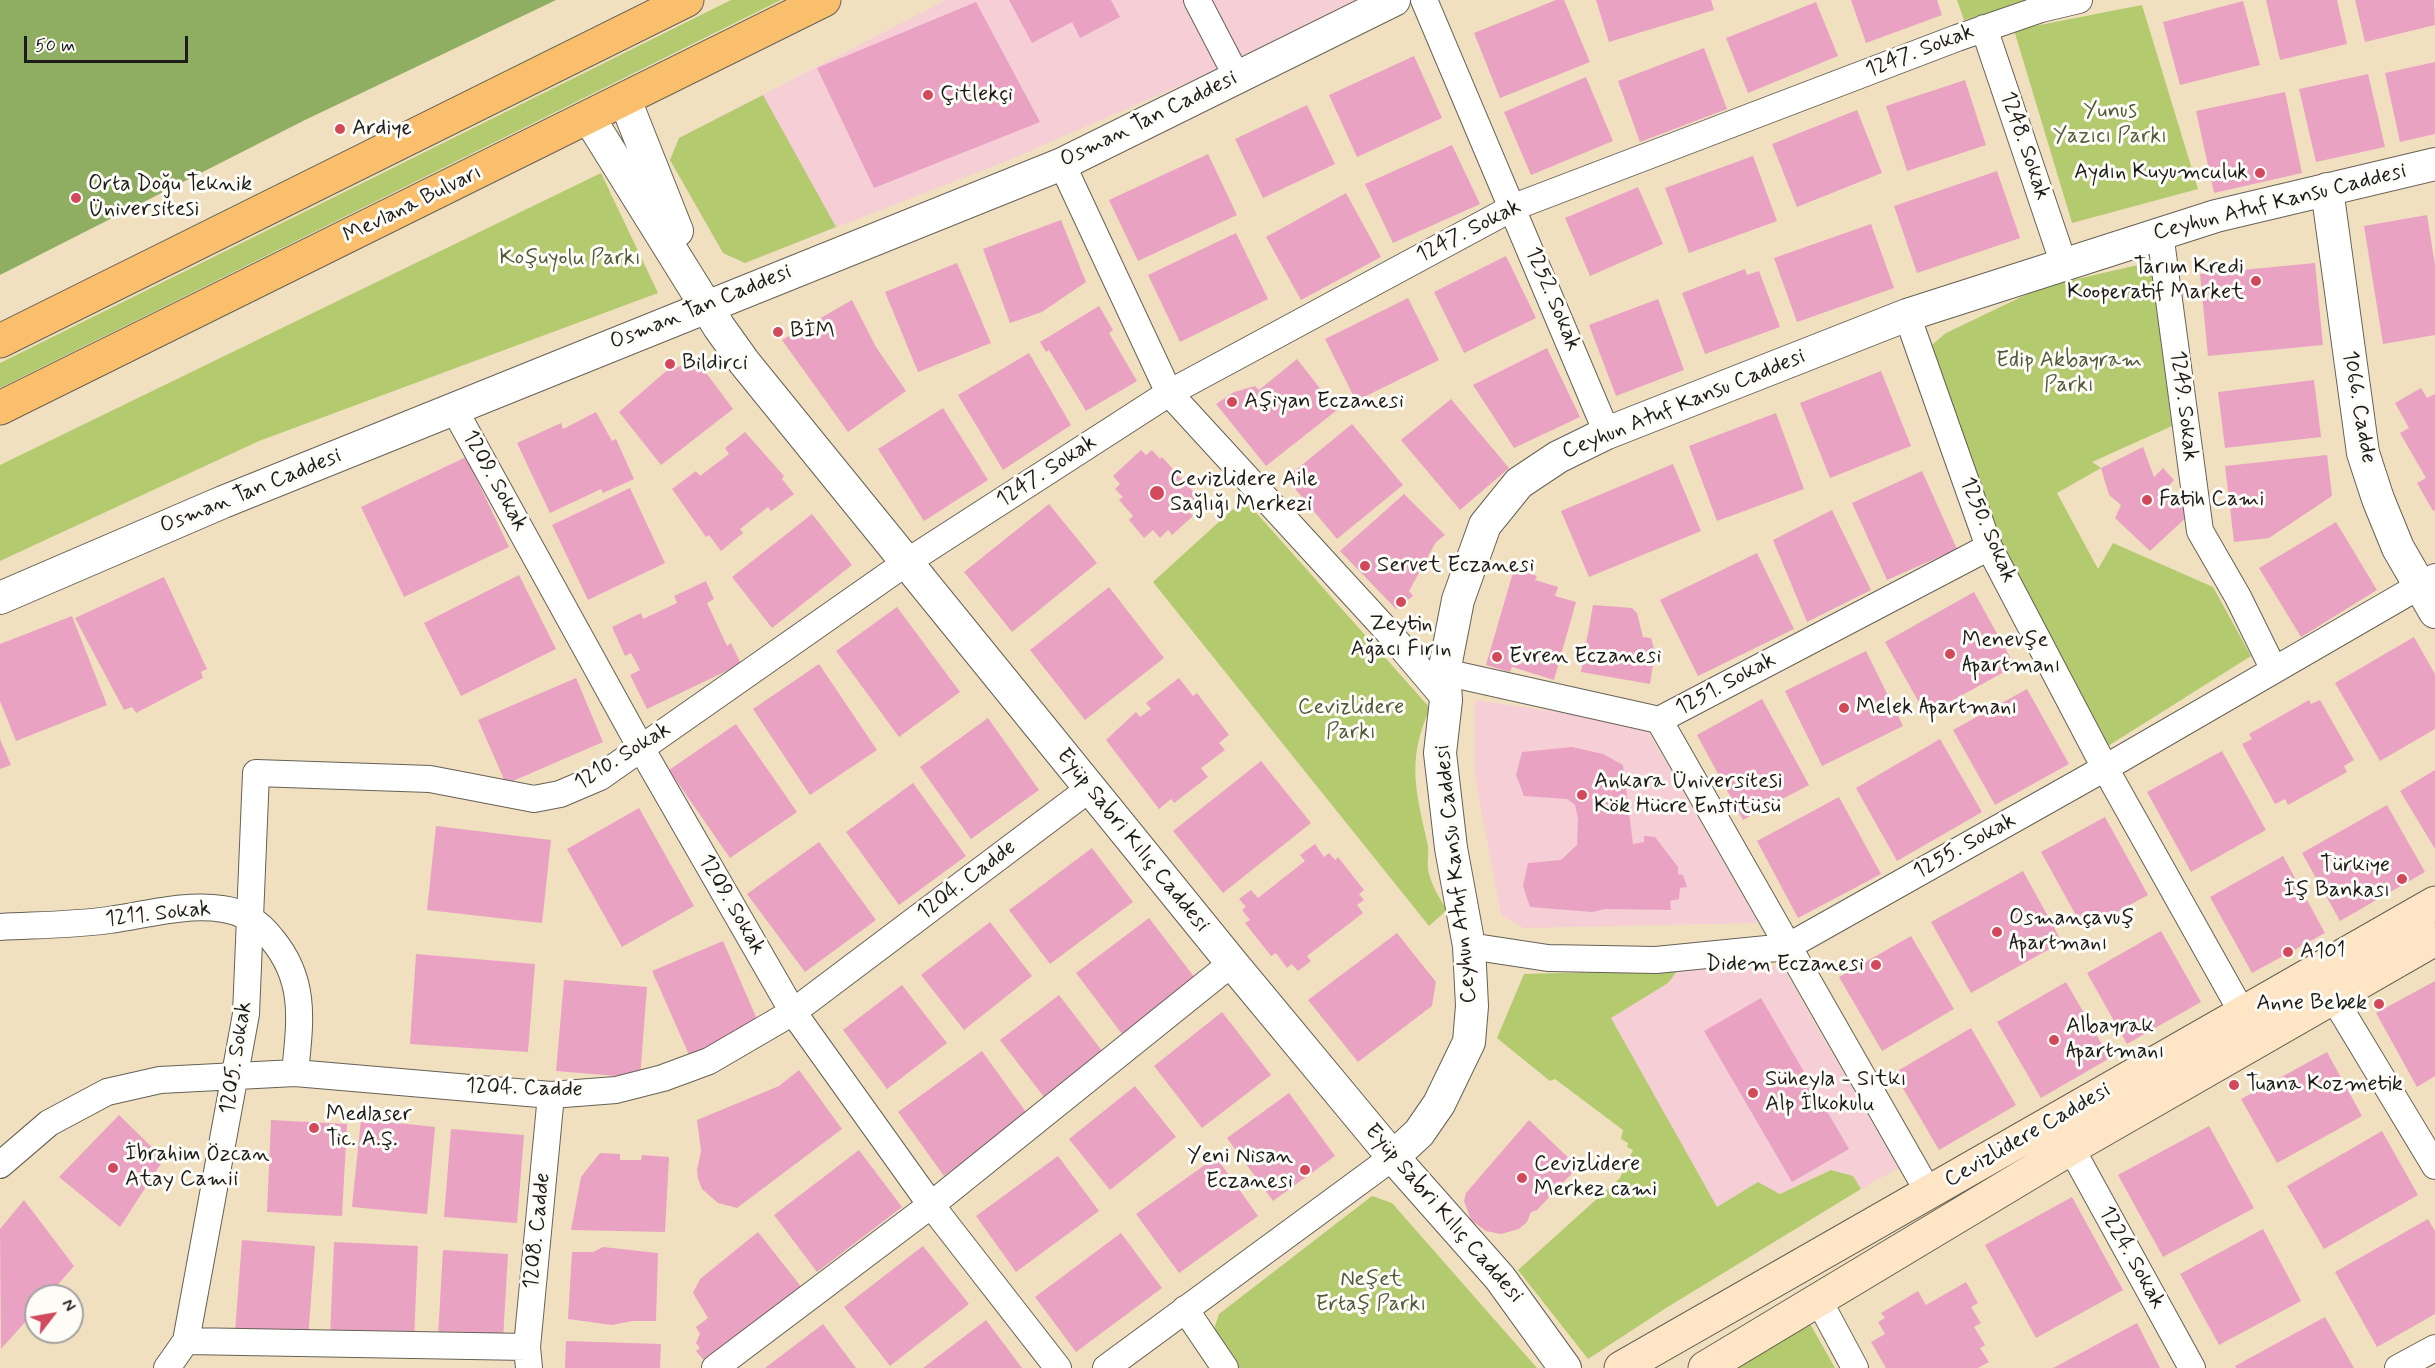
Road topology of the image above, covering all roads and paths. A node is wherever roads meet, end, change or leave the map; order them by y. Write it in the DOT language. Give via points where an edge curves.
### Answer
graph roads {
  1 [pos="687,0"];
  2 [pos="824,0"];
  3 [pos="1197,0"];
  4 [pos="1394,0"];
  5 [pos="1424,0"];
  6 [pos="2079,0"];
  7 [pos="1984,28"];
  8 [pos="1237,77"];
  9 [pos="625,100"];
  10 [pos="589,118"];
  11 [pos="632,160"];
  12 [pos="1062,164"];
  13 [pos="2435,164"];
  14 [pos="2327,189"];
  15 [pos="1514,207"];
  16 [pos="2160,233"];
  17 [pos="2064,264"];
  18 [pos="707,307"];
  19 [pos="1907,315"];
  20 [pos="0,340"];
  21 [pos="1169,393"];
  22 [pos="0,408"];
  23 [pos="454,409"];
  24 [pos="1607,433"];
  25 [pos="1989,547"];
  26 [pos="907,562"];
  27 [pos="2427,581"];
  28 [pos="0,598"];
  29 [pos="2435,612"];
  30 [pos="2274,670"];
  31 [pos="1445,686"];
  32 [pos="1659,720"];
  33 [pos="641,748"];
  34 [pos="2105,768"];
  35 [pos="256,773"];
  36 [pos="1089,789"];
  37 [pos="2435,903"];
  38 [pos="251,918"];
  39 [pos="0,927"];
  40 [pos="2435,939"];
  41 [pos="1469,946"];
  42 [pos="1787,947"];
  43 [pos="1232,963"];
  44 [pos="2333,997"];
  45 [pos="793,1012"];
  46 [pos="2243,1014"];
  47 [pos="295,1073"];
  48 [pos="235,1074"];
  49 [pos="551,1095"];
  50 [pos="2071,1148"];
  51 [pos="1393,1157"];
  52 [pos="0,1165"];
  53 [pos="2435,1166"];
  54 [pos="1929,1193"];
  55 [pos="931,1205"];
  56 [pos="1818,1299"];
  57 [pos="1185,1310"];
  58 [pos="186,1341"];
  59 [pos="2435,1348"];
  60 [pos="528,1357"];
  61 [pos="167,1368"];
  62 [pos="715,1368"];
  63 [pos="1058,1368"];
  64 [pos="1107,1368"];
  65 [pos="1225,1368"];
  66 [pos="1565,1368"];
  67 [pos="1621,1368"];
  68 [pos="1705,1368"];
  69 [pos="1855,1368"];
  70 [pos="2192,1368"];
  71 [pos="2398,1368"];
  1 -- 20 [label="highway"];
  2 -- 9 [label="highway, Mevlana Bulvarı"];
  3 -- 8 [label="street"];
  4 -- 8 [label="street, Osman Tan Caddesi"];
  5 -- 15 [label="street, 1252. Sokak"];
  6 -- 7 [label="street, 1247. Sokak"];
  7 -- 15 [label="street, 1247. Sokak"];
  7 -- 17 [label="street, 1248. Sokak"];
  8 -- 12 [label="street, Osman Tan Caddesi"];
  9 -- 10 [label="highway, Mevlana Bulvarı"];
  9 -- 11 [label="street, Eyüp Sabri Kılıç Caddesi"];
  10 -- 11 [label="street, Eyüp Sabri Kılıç Caddesi"];
  10 -- 22 [label="highway, Mevlana Bulvarı"];
  11 -- 18 [label="street, Eyüp Sabri Kılıç Caddesi"];
  12 -- 18 [label="street, Osman Tan Caddesi"];
  12 -- 21 [label="street"];
  13 -- 14 [label="street, Ceyhun Atuf Kansu Caddesi"];
  14 -- 16 [label="street, Ceyhun Atuf Kansu Caddesi"];
  14 -- 27 [label="street, 1066. Cadde" via="2363,453 2387,524"];
  15 -- 21 [label="street, 1247. Sokak"];
  15 -- 24 [label="street, 1252. Sokak"];
  16 -- 17 [label="street, Ceyhun Atuf Kansu Caddesi"];
  16 -- 30 [label="street, 1249. Sokak" via="2200,531"];
  17 -- 19 [label="street, Ceyhun Atuf Kansu Caddesi"];
  18 -- 23 [label="street, Osman Tan Caddesi"];
  18 -- 26 [label="street, Eyüp Sabri Kılıç Caddesi" via="744,362"];
  19 -- 24 [label="street, Ceyhun Atuf Kansu Caddesi"];
  19 -- 25 [label="street, 1250. Sokak"];
  21 -- 26 [label="street, 1247. Sokak"];
  21 -- 31 [label="street" via="1391,634"];
  23 -- 28 [label="street, Osman Tan Caddesi"];
  23 -- 33 [label="street, 1209. Sokak"];
  24 -- 31 [label="street, Ceyhun Atuf Kansu Caddesi" via="1558,456 1519,483 1485,525 1458,600"];
  25 -- 32 [label="street, 1251. Sokak"];
  25 -- 34 [label="street, 1250. Sokak"];
  26 -- 33 [label="street, 1210. Sokak"];
  26 -- 36 [label="street, Eyüp Sabri Kılıç Caddesi"];
  27 -- 29 [label="street, 1066. Cadde"];
  27 -- 30 [label="street, 1255. Sokak"];
  30 -- 34 [label="street, 1255. Sokak"];
  31 -- 32 [label="street, 1251. Sokak"];
  31 -- 41 [label="street, Ceyhun Atuf Kansu Caddesi" via="1440,753 1451,848"];
  32 -- 42 [label="street"];
  33 -- 35 [label="street, 1210. Sokak" via="585,784 534,799 430,779"];
  33 -- 45 [label="street, 1209. Sokak"];
  34 -- 42 [label="street, 1255. Sokak"];
  34 -- 46 [label="street, 1250. Sokak"];
  35 -- 38 [label="street, 1205. Sokak"];
  36 -- 43 [label="street, Eyüp Sabri Kılıç Caddesi"];
  36 -- 45 [label="street, 1204. Cadde"];
  37 -- 46 [label="main road, Cevizlidere Caddesi"];
  38 -- 39 [label="street, 1211. Sokak" via="222,909 199,909 106,921"];
  38 -- 47 [label="street" via="287,957 298,988 300,1021"];
  38 -- 48 [label="street, 1205. Sokak" via="246,1014"];
  40 -- 44 [label="main road, Cevizlidere Caddesi"];
  41 -- 42 [label="street, 1255. Sokak" via="1548,958 1656,960"];
  41 -- 51 [label="street, Ceyhun Atuf Kansu Caddesi" via="1469,1042 1439,1104 1419,1133"];
  42 -- 54 [label="street"];
  43 -- 51 [label="street, Eyüp Sabri Kılıç Caddesi"];
  43 -- 55 [label="street"];
  44 -- 50 [label="main road, Cevizlidere Caddesi"];
  44 -- 53 [label="street"];
  45 -- 49 [label="street, 1204. Cadde" via="709,1061 663,1078 616,1090"];
  45 -- 55 [label="street, 1209. Sokak"];
  46 -- 54 [label="main road, Cevizlidere Caddesi"];
  47 -- 48 [label="street, 1204. Cadde"];
  47 -- 49 [label="street, 1204. Cadde"];
  48 -- 52 [label="street, 1204. Cadde" via="159,1080 107,1092 49,1123"];
  48 -- 58 [label="street, 1205. Sokak"];
  49 -- 60 [label="street, 1208. Cadde"];
  50 -- 56 [label="main road, Cevizlidere Caddesi"];
  50 -- 70 [label="street, 1224. Sokak"];
  51 -- 57 [label="street, Ceyhun Atuf Kansu Caddesi"];
  51 -- 66 [label="street, Eyüp Sabri Kılıç Caddesi" via="1500,1278"];
  54 -- 67 [label="main road, Cevizlidere Caddesi"];
  55 -- 62 [label="street"];
  55 -- 63 [label="street, 1209. Sokak"];
  56 -- 68 [label="main road, Cevizlidere Caddesi"];
  56 -- 69 [label="street"];
  57 -- 64 [label="street, Ceyhun Atuf Kansu Caddesi"];
  57 -- 65 [label="street"];
  58 -- 60 [label="street"];
  58 -- 61 [label="street, 1205. Sokak"];
  59 -- 71 [label="street"];
}
